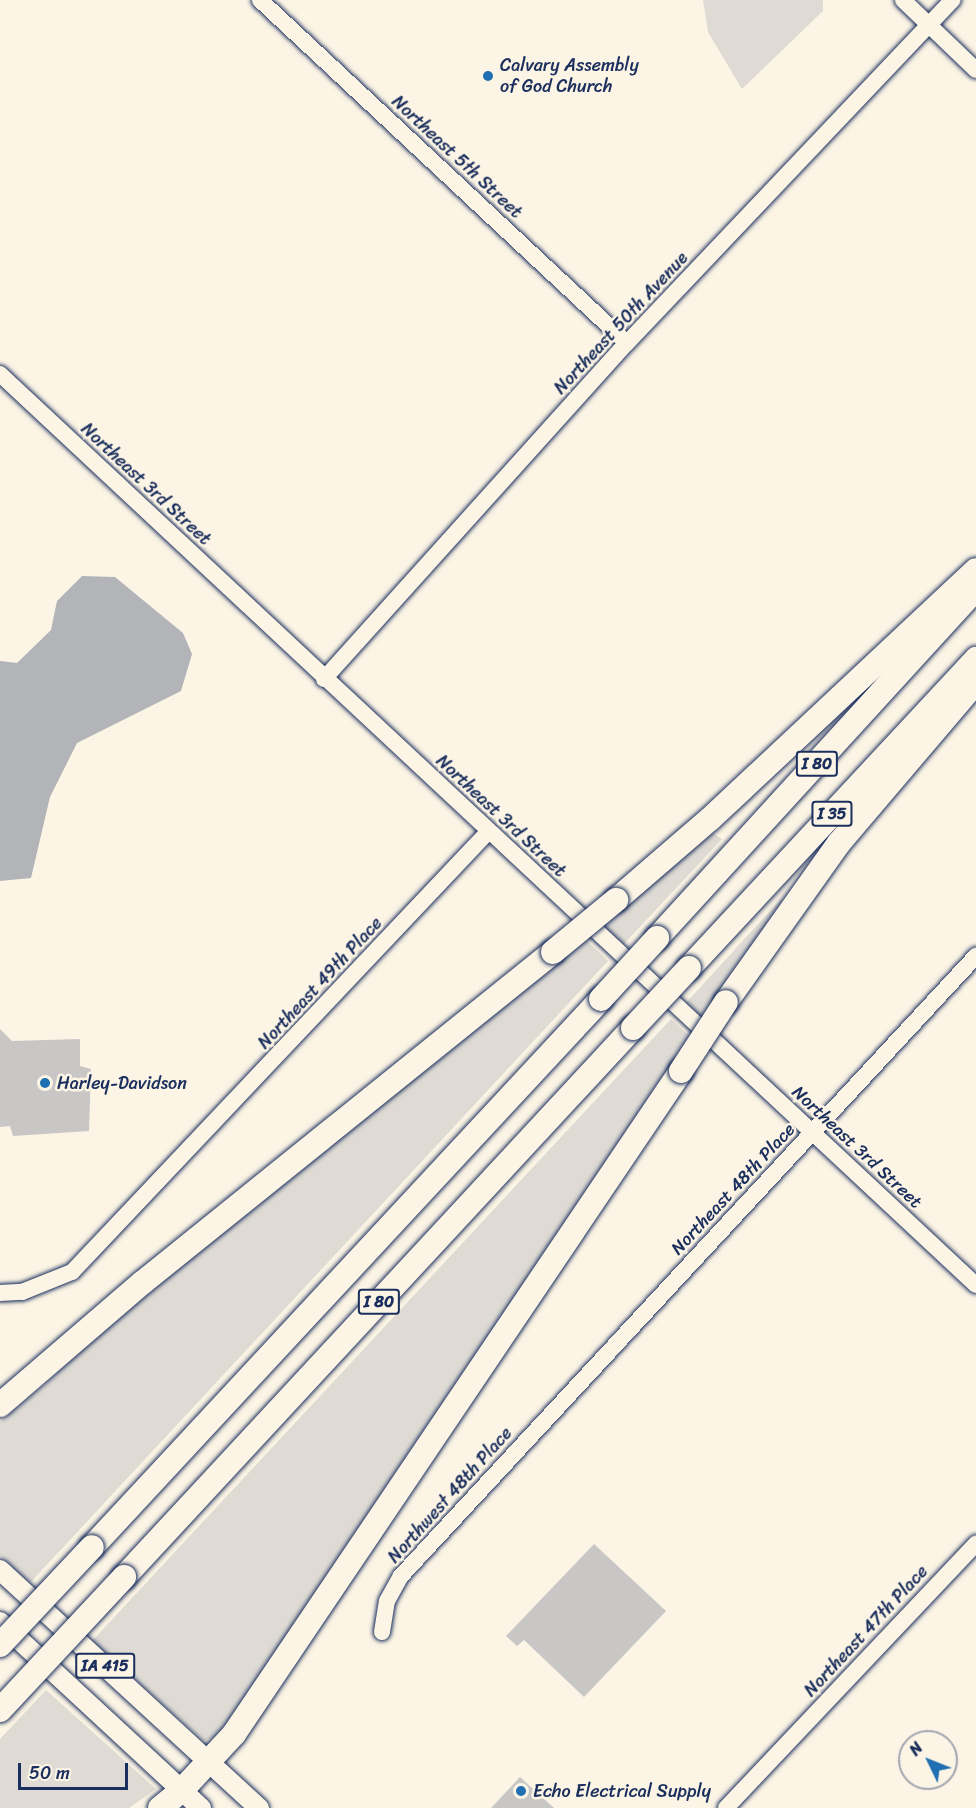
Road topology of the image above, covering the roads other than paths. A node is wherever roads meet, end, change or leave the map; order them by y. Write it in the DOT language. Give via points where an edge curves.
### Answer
graph roads {
  1 [pos="260,0"];
  2 [pos="903,0"];
  3 [pos="953,0"];
  4 [pos="929,26"];
  5 [pos="976,70"];
  6 [pos="627,343"];
  7 [pos="0,374"];
  8 [pos="976,570"];
  9 [pos="976,589"];
  10 [pos="976,659"];
  11 [pos="324,679"];
  12 [pos="976,682"];
  13 [pos="488,832"];
  14 [pos="976,956"];
  15 [pos="689,968"];
  16 [pos="813,1132"];
  17 [pos="976,1285"];
  18 [pos="0,1293"];
  19 [pos="567,1395"];
  20 [pos="0,1405"];
  21 [pos="976,1544"];
  22 [pos="0,1570"];
  23 [pos="0,1622"];
  24 [pos="382,1632"];
  25 [pos="0,1645"];
  26 [pos="0,1710"];
  27 [pos="210,1762"];
  28 [pos="182,1790"];
  29 [pos="160,1808"];
  30 [pos="201,1808"];
  31 [pos="259,1808"];
  32 [pos="726,1808"];
  1 -- 6 [label="street, Northeast 5th Street"];
  2 -- 4 [label="street"];
  3 -- 4 [label="street, Northeast 50th Avenue"];
  4 -- 5 [label="street"];
  4 -- 6 [label="street, Northeast 50th Avenue"];
  6 -- 11 [label="street, Northeast 50th Avenue"];
  7 -- 11 [label="street, Northeast 3rd Street"];
  8 -- 20 [label="highway, bridge" via="719,811 616,900 141,1283"];
  9 -- 25 [label="highway, I 80, bridge"];
  10 -- 15 [label="highway, I 35"];
  11 -- 13 [label="street, Northeast 3rd Street"];
  12 -- 27 [label="highway, bridge" via="839,843 726,1002 234,1734"];
  13 -- 16 [label="street, Northeast 3rd Street"];
  13 -- 18 [label="street, Northeast 49th Place" via="72,1272 22,1292"];
  14 -- 16 [label="street, Northeast 48th Place"];
  15 -- 26 [label="highway, I 80, bridge"];
  16 -- 17 [label="street, Northeast 3rd Street"];
  16 -- 19 [label="street, Northeast 48th Place"];
  19 -- 24 [label="street, Northwest 48th Place" via="401,1576 387,1601"];
  21 -- 32 [label="street, Northeast 47th Place"];
  22 -- 27 [label="main road, IA 415"];
  23 -- 28 [label="main road, IA 415"];
  27 -- 28 [label="highway"];
  27 -- 31 [label="main road, IA 415"];
  28 -- 29 [label="highway"];
  28 -- 30 [label="main road, IA 415"];
}
